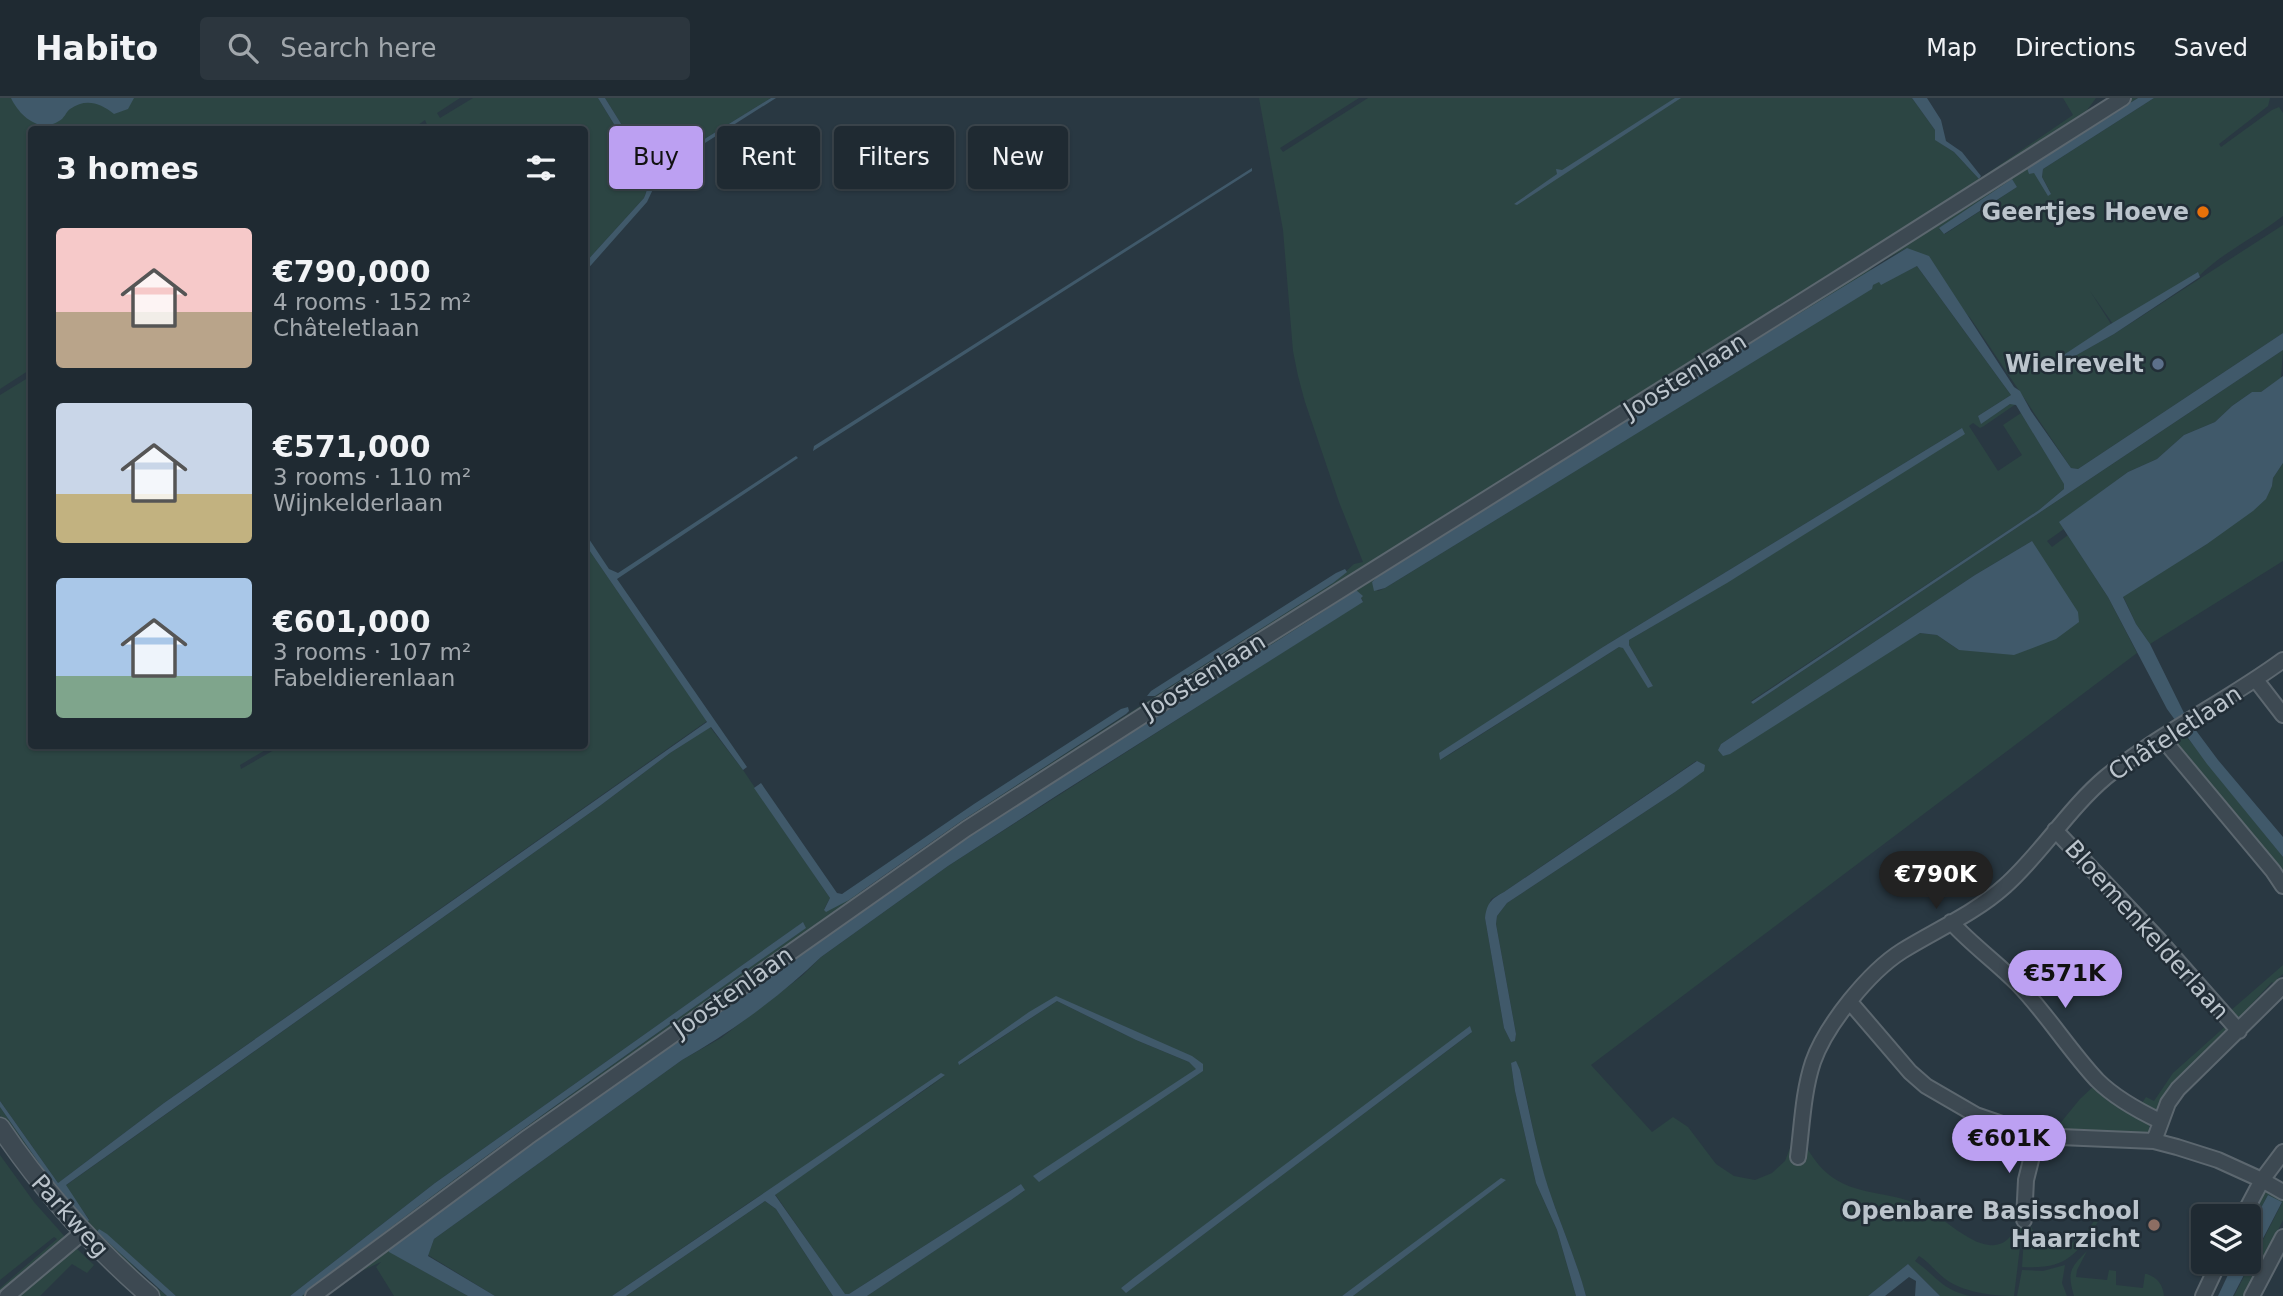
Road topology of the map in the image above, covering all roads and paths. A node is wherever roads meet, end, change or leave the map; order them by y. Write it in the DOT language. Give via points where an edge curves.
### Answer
graph roads {
  1 [pos="2123,98"];
  2 [pos="2283,660"];
  3 [pos="2256,680"];
  4 [pos="2283,715"];
  5 [pos="2162,738"];
  6 [pos="2055,830"];
  7 [pos="2283,886"];
  8 [pos="1951,922"];
  9 [pos="2283,986"];
  10 [pos="1850,1002"];
  11 [pos="2239,1031"];
  12 [pos="2160,1121"];
  13 [pos="0,1127"];
  14 [pos="2037,1136"];
  15 [pos="2154,1141"];
  16 [pos="2283,1152"];
  17 [pos="1798,1157"];
  18 [pos="2262,1180"];
  19 [pos="2283,1192"];
  20 [pos="2249,1204"];
  21 [pos="2024,1220"];
  22 [pos="82,1233"];
  23 [pos="2283,1237"];
  24 [pos="2213,1274"];
  25 [pos="7,1296"];
  26 [pos="150,1296"];
  27 [pos="313,1296"];
  28 [pos="2203,1296"];
  29 [pos="2252,1296"];
  1 -- 27 [label="street, Joostenlaan" via="954,836 498,1158"];
  2 -- 3 [label="street, Châteletlaan"];
  3 -- 4 [label="street"];
  3 -- 5 [label="street, Châteletlaan"];
  5 -- 6 [label="street, Châteletlaan" via="2103,780"];
  5 -- 7 [label="street"];
  6 -- 8 [label="street, Châteletlaan" via="2006,885"];
  6 -- 11 [label="street, Bloemenkelderlaan"];
  8 -- 10 [label="street, Châteletlaan" via="1898,953"];
  8 -- 12 [label="street" via="2048,1017 2098,1080"];
  9 -- 11 [label="street"];
  10 -- 14 [label="street" via="1926,1086 1976,1115"];
  10 -- 17 [label="street, Châteletlaan" via="1813,1062"];
  11 -- 12 [label="street" via="2178,1089"];
  12 -- 15 [label="street"];
  13 -- 22 [label="street, Parkweg"];
  14 -- 15 [label="street"];
  14 -- 21 [label="street" via="2026,1180"];
  15 -- 18 [label="street" via="2218,1160"];
  16 -- 18 [label="street"];
  18 -- 19 [label="street"];
  18 -- 20 [label="street"];
  22 -- 25 [label="street"];
  22 -- 26 [label="street, Parkweg"];
  23 -- 29 [label="street"];
  24 -- 28 [label="street"];
}
